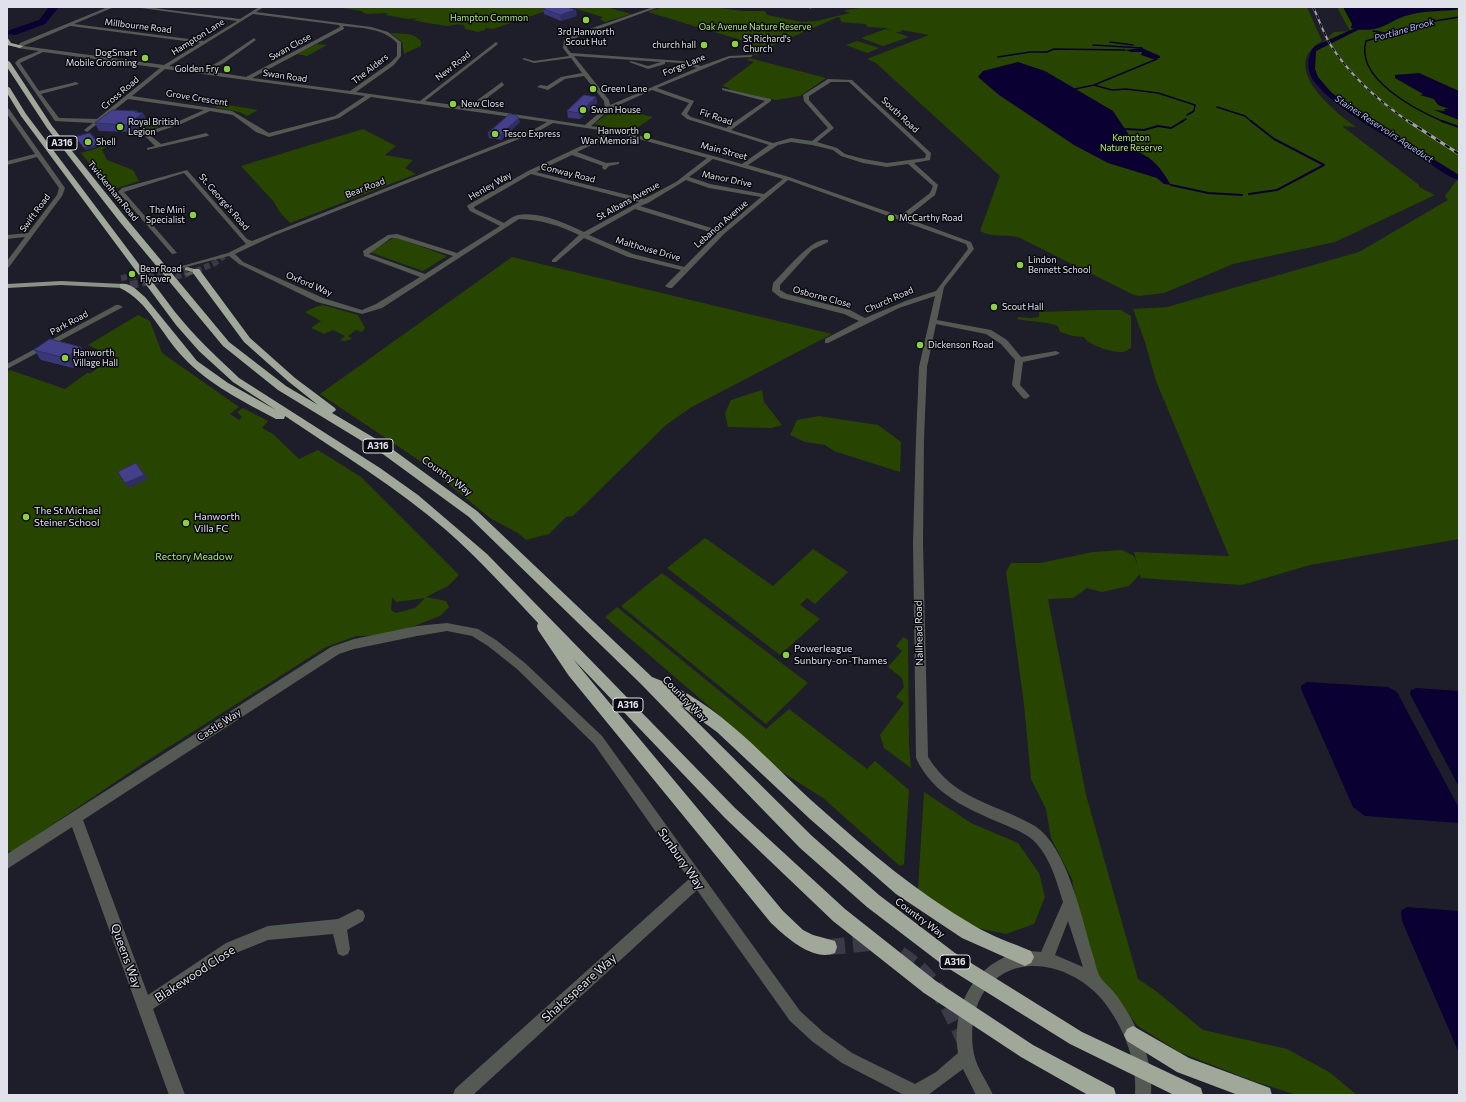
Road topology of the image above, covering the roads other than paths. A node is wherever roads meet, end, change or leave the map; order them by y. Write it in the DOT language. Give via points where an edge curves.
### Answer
graph roads {
  1 [pos="112,7"];
  2 [pos="136,7"];
  3 [pos="262,7"];
  4 [pos="658,7"];
  5 [pos="252,13"];
  6 [pos="240,20"];
  7 [pos="70,25"];
  8 [pos="341,26"];
  9 [pos="7,39"];
  10 [pos="254,39"];
  11 [pos="204,42"];
  12 [pos="496,43"];
  13 [pos="20,46"];
  14 [pos="43,51"];
  15 [pos="570,55"];
  16 [pos="751,56"];
  17 [pos="524,59"];
  18 [pos="624,59"];
  19 [pos="667,61"];
  20 [pos="7,62"];
  21 [pos="163,68"];
  22 [pos="701,68"];
  23 [pos="201,73"];
  24 [pos="585,74"];
  25 [pos="246,79"];
  26 [pos="76,84"];
  27 [pos="502,84"];
  28 [pos="540,87"];
  29 [pos="7,88"];
  30 [pos="548,88"];
  31 [pos="652,88"];
  32 [pos="724,89"];
  33 [pos="556,90"];
  34 [pos="37,94"];
  35 [pos="351,94"];
  36 [pos="369,96"];
  37 [pos="126,97"];
  38 [pos="625,100"];
  39 [pos="607,101"];
  40 [pos="420,103"];
  41 [pos="608,108"];
  42 [pos="210,109"];
  43 [pos="469,109"];
  44 [pos="7,110"];
  45 [pos="98,121"];
  46 [pos="551,122"];
  47 [pos="587,126"];
  48 [pos="87,130"];
  49 [pos="611,130"];
  50 [pos="727,130"];
  51 [pos="206,135"];
  52 [pos="813,143"];
  53 [pos="774,145"];
  54 [pos="159,146"];
  55 [pos="149,149"];
  56 [pos="573,153"];
  57 [pos="38,155"];
  58 [pos="712,157"];
  59 [pos="7,163"];
  60 [pos="617,163"];
  61 [pos="911,163"];
  62 [pos="744,165"];
  63 [pos="530,172"];
  64 [pos="686,178"];
  65 [pos="787,178"];
  66 [pos="766,196"];
  67 [pos="646,202"];
  68 [pos="635,207"];
  69 [pos="888,213"];
  70 [pos="902,218"];
  71 [pos="916,223"];
  72 [pos="503,225"];
  73 [pos="722,233"];
  74 [pos="585,234"];
  75 [pos="30,235"];
  76 [pos="7,237"];
  77 [pos="826,241"];
  78 [pos="251,244"];
  79 [pos="174,253"];
  80 [pos="227,255"];
  81 [pos="457,255"];
  82 [pos="554,261"];
  83 [pos="7,266"];
  84 [pos="684,269"];
  85 [pos="189,270"];
  86 [pos="425,276"];
  87 [pos="125,283"];
  88 [pos="7,286"];
  89 [pos="669,286"];
  90 [pos="180,289"];
  91 [pos="939,292"];
  92 [pos="118,307"];
  93 [pos="933,321"];
  94 [pos="864,322"];
  95 [pos="828,341"];
  96 [pos="1056,353"];
  97 [pos="1019,360"];
  98 [pos="7,367"];
  99 [pos="1026,396"];
  100 [pos="336,446"];
  101 [pos="384,449"];
  102 [pos="524,599"];
  103 [pos="447,627"];
  104 [pos="646,680"];
  105 [pos="74,817"];
  106 [pos="7,862"];
  107 [pos="697,881"];
  108 [pos="1069,903"];
  109 [pos="358,916"];
  110 [pos="339,926"];
  111 [pos="829,947"];
  112 [pos="343,949"];
  113 [pos="1025,957"];
  114 [pos="1046,958"];
  115 [pos="1095,983"];
  116 [pos="145,1006"];
  117 [pos="1133,1034"];
  118 [pos="967,1056"];
  119 [pos="917,1094"];
  120 [pos="177,1095"];
  121 [pos="461,1095"];
  122 [pos="985,1095"];
  123 [pos="1107,1095"];
  124 [pos="1143,1095"];
  125 [pos="1194,1095"];
  126 [pos="1263,1095"];
  1 -- 7 [label="street"];
  2 -- 6 [label="street"];
  3 -- 5 [label="street, Hampton Lane"];
  4 -- 15 [label="street" via="566,41 565,48"];
  5 -- 6 [label="street, Hampton Lane"];
  5 -- 8 [label="street, The Alders"];
  6 -- 11 [label="street, Hampton Lane"];
  7 -- 11 [label="street, Millbourne Road"];
  7 -- 13 [label="street"];
  8 -- 25 [label="street, Swan Close"];
  8 -- 35 [label="street, The Alders" via="357,26 386,33 399,43 400,50 392,64"];
  9 -- 13 [label="highway" via="9,44"];
  10 -- 23 [label="street" via="222,62"];
  11 -- 21 [label="street, Hampton Lane"];
  12 -- 40 [label="street, New Road"];
  13 -- 14 [label="street, Swan Road"];
  14 -- 21 [label="street, Swan Road"];
  14 -- 34 [label="street" via="18,63"];
  15 -- 17 [label="street" via="534,62"];
  15 -- 18 [label="street" via="578,53"];
  15 -- 24 [label="street"];
  16 -- 22 [label="street, Forge Lane" via="730,57"];
  18 -- 19 [label="street"];
  18 -- 19 [label="street" via="648,68"];
  19 -- 22 [label="street" via="682,62"];
  20 -- 90 [label="highway, Twickenham Road / A316" via="49,127"];
  21 -- 23 [label="street, Swan Road"];
  21 -- 37 [label="street, Cross Road"];
  22 -- 31 [label="street, Forge Lane"];
  23 -- 25 [label="street, Swan Road"];
  24 -- 30 [label="street" via="563,78"];
  24 -- 39 [label="street"];
  25 -- 35 [label="street, Swan Road"];
  26 -- 34 [label="street"];
  27 -- 43 [label="street"];
  28 -- 30 [label="street"];
  29 -- 100 [label="highway, A316" via="104,224 190,337 236,380"];
  30 -- 33 [label="street"];
  31 -- 38 [label="street, Forge Lane"];
  31 -- 50 [label="street, Fir Road" via="692,102 684,114 689,118"];
  32 -- 50 [label="street" via="769,100"];
  34 -- 45 [label="street" via="57,120"];
  35 -- 36 [label="street, Swan Road"];
  36 -- 40 [label="street, Swan Road"];
  36 -- 42 [label="street, Grove Crescent" via="337,117 269,135 260,133 238,115"];
  37 -- 42 [label="street, Grove Crescent"];
  37 -- 45 [label="street, Cross Road"];
  38 -- 39 [label="street, Forge Lane"];
  38 -- 41 [label="street, Forge Lane"];
  39 -- 41 [label="street"];
  40 -- 43 [label="street, Swan Road"];
  41 -- 47 [label="street"];
  42 -- 54 [label="street" via="148,136"];
  43 -- 46 [label="street, Swan Road"];
  44 -- 57 [label="street, Swift Road"];
  45 -- 48 [label="street, Cross Road"];
  46 -- 47 [label="street, Main Street"];
  46 -- 78 [label="street, Bear Road" via="535,131"];
  47 -- 49 [label="street, Main Street"];
  49 -- 56 [label="street, Conway Road"];
  49 -- 58 [label="street, Main Street"];
  50 -- 53 [label="street, Fir Road"];
  51 -- 54 [label="street"];
  52 -- 53 [label="street, South Road" via="789,139"];
  52 -- 61 [label="street, South Road" via="836,149 843,155 863,161 887,165"];
  52 -- 61 [label="street, South Road" via="830,128 806,100 806,95 830,80 850,81 928,154 928,159"];
  53 -- 62 [label="street, South Road"];
  54 -- 55 [label="street"];
  56 -- 60 [label="street, Conway Road" via="605,166"];
  56 -- 63 [label="street, Conway Road"];
  57 -- 59 [label="street"];
  57 -- 75 [label="street, Swift Road" via="62,188"];
  58 -- 62 [label="street, Main Street"];
  58 -- 64 [label="street, St Albans Avenue"];
  61 -- 70 [label="street" via="936,186 933,194"];
  62 -- 65 [label="street, Main Street"];
  63 -- 67 [label="street, Conway Road"];
  63 -- 72 [label="street, Henley Way" via="470,206 472,210"];
  64 -- 66 [label="street, Manor Drive" via="709,186"];
  64 -- 67 [label="street, St Albans Avenue"];
  65 -- 66 [label="street, Lebanon Avenue"];
  65 -- 69 [label="street, Main Street"];
  66 -- 73 [label="street, Lebanon Avenue"];
  67 -- 68 [label="street, St Albans Avenue"];
  68 -- 73 [label="street"];
  68 -- 74 [label="street, St Albans Avenue"];
  69 -- 70 [label="street, Main Street"];
  69 -- 71 [label="street, Main Street" via="884,219 910,227"];
  70 -- 71 [label="street, Main Street"];
  71 -- 91 [label="street, Main Street" via="962,239 971,246"];
  72 -- 74 [label="street, Oxford Way" via="518,217 538,216"];
  72 -- 81 [label="street, Oxford Way"];
  73 -- 84 [label="street, Lebanon Avenue"];
  74 -- 82 [label="street, St Albans Avenue"];
  74 -- 84 [label="street, Malthouse Drive" via="614,250"];
  75 -- 76 [label="street"];
  75 -- 83 [label="street, Swift Road"];
  77 -- 94 [label="street, Osborne Close" via="810,249 776,285 776,291 784,296 847,312"];
  78 -- 79 [label="street, St. George's Road" via="183,169 121,192"];
  78 -- 80 [label="street, Bear Road"];
  80 -- 85 [label="street, Bear Road"];
  80 -- 86 [label="street, Oxford Way" via="320,300 362,312 379,306"];
  81 -- 86 [label="street, Oxford Way"];
  81 -- 86 [label="street" via="397,236 390,236 365,252 366,255"];
  84 -- 89 [label="street, Lebanon Avenue"];
  85 -- 101 [label="highway" via="247,340 292,380"];
  87 -- 88 [label="main road"];
  87 -- 100 [label="highway" via="139,294 193,362 220,383"];
  90 -- 101 [label="highway, Country Way / A316" via="226,344 254,368 282,388"];
  91 -- 93 [label="street, Nallhead Road"];
  91 -- 94 [label="street, Church Road" via="921,296"];
  92 -- 98 [label="street, Park Road"];
  93 -- 97 [label="street" via="988,332 1004,342"];
  93 -- 108 [label="street, Nallhead Road" via="923,367 920,438 918,543 922,758 934,779 943,788 965,801 1025,827 1038,836 1062,874"];
  94 -- 95 [label="street, Church Road"];
  96 -- 97 [label="street"];
  97 -- 99 [label="street" via="1016,385"];
  100 -- 102 [label="highway, A316" via="376,471 450,527"];
  101 -- 104 [label="highway, Country Way / A316" via="473,514"];
  102 -- 111 [label="highway" via="574,672 777,917 797,936 811,943"];
  102 -- 123 [label="highway, A316" via="730,813 838,915 930,987 1028,1051"];
  103 -- 105 [label="street, Castle Way" via="334,650"];
  103 -- 107 [label="street, Sunbury Way" via="474,632 492,644 521,666 598,740"];
  104 -- 113 [label="highway" via="672,692 716,722 815,814 902,888 968,932"];
  104 -- 125 [label="highway, Country Way / A316" via="806,842 873,901 949,958 1076,1038"];
  105 -- 106 [label="street, Castle Way"];
  105 -- 116 [label="street, Queens Way"];
  107 -- 119 [label="street, Sunbury Way" via="795,1016 847,1058"];
  107 -- 121 [label="street, Shakespeare Way"];
  108 -- 114 [label="street"];
  108 -- 115 [label="street, Nallhead Road"];
  109 -- 110 [label="street, Blakewood Close"];
  110 -- 112 [label="street"];
  110 -- 116 [label="street, Blakewood Close" via="268,933 226,950"];
  113 -- 114 [label="street"];
  113 -- 118 [label="street" via="1012,960 983,978 968,1005 964,1041"];
  114 -- 115 [label="street" via="1068,966"];
  115 -- 117 [label="street" via="1107,995"];
  116 -- 120 [label="street, Queens Way"];
  117 -- 124 [label="street" via="1141,1058"];
  117 -- 126 [label="highway" via="1184,1065"];
  118 -- 119 [label="street, Sunbury Way"];
  118 -- 122 [label="street" via="973,1076"];
}
